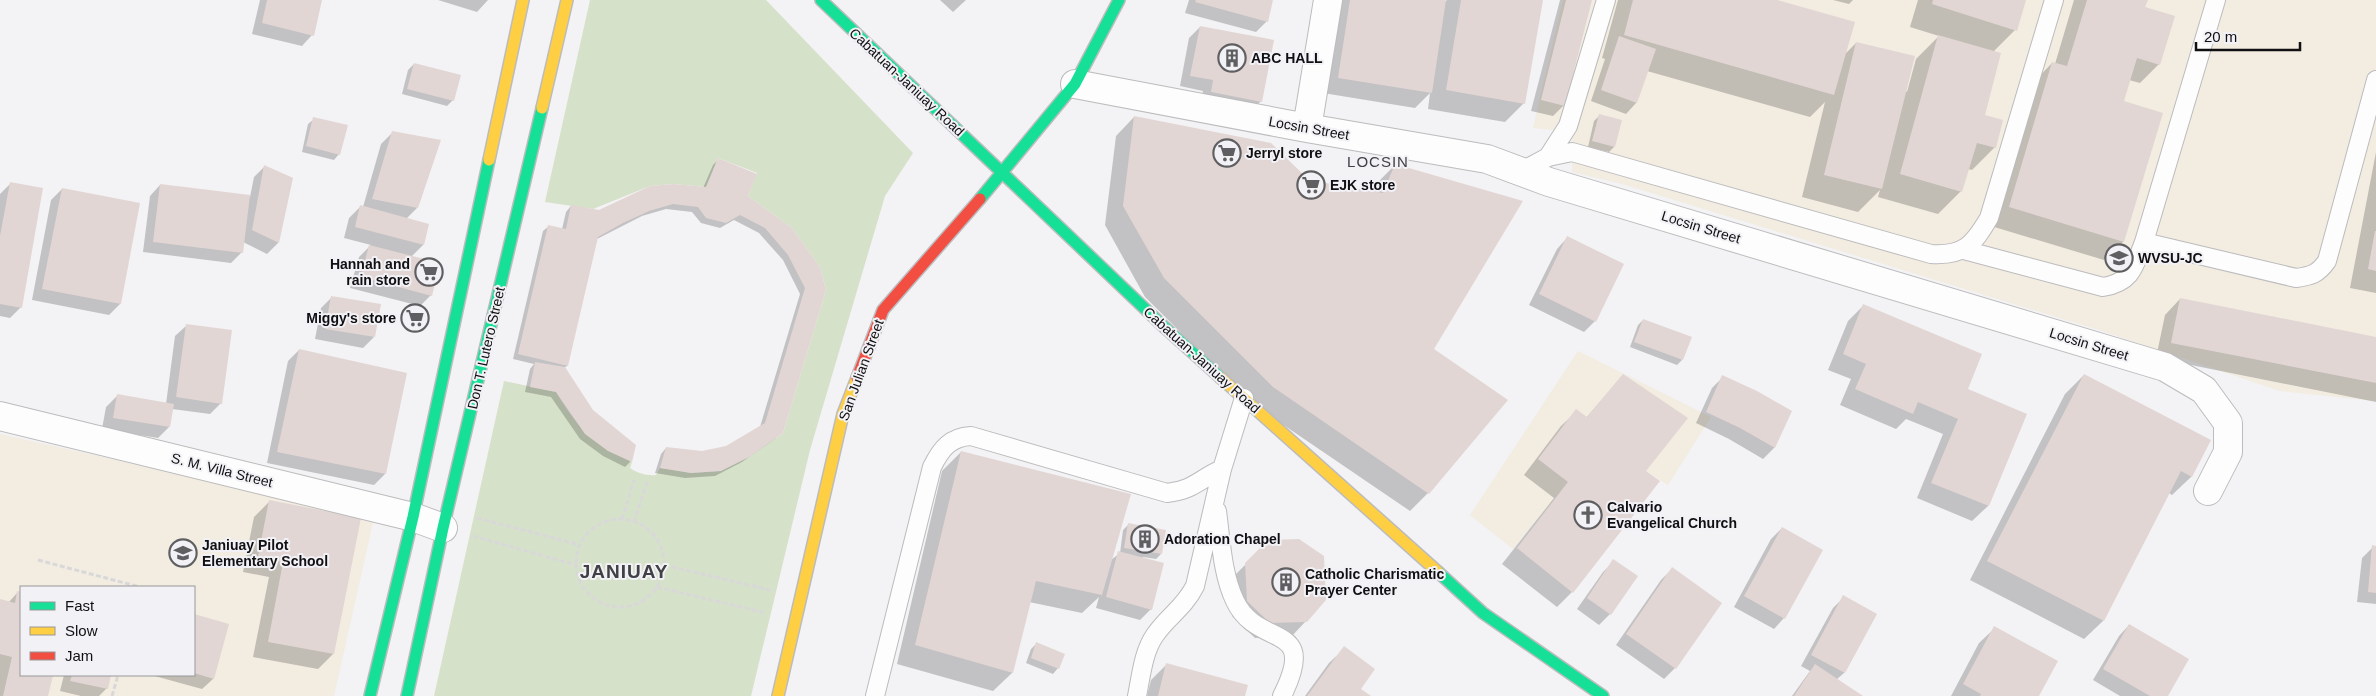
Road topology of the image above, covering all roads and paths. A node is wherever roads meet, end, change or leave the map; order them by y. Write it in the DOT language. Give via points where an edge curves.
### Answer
graph roads {
  1 [pos="523,0"];
  2 [pos="567,0"];
  3 [pos="821,0"];
  4 [pos="1119,0"];
  5 [pos="1328,0"];
  6 [pos="1606,0"];
  7 [pos="2054,0"];
  8 [pos="2216,0"];
  9 [pos="2376,80"];
  10 [pos="1075,84"];
  11 [pos="1307,128"];
  12 [pos="1548,157"];
  13 [pos="1522,171"];
  14 [pos="1003,173"];
  15 [pos="2144,242"];
  16 [pos="1964,250"];
  17 [pos="1244,398"];
  18 [pos="0,416"];
  19 [pos="1222,470"];
  20 [pos="634,480"];
  21 [pos="647,482"];
  22 [pos="2208,491"];
  23 [pos="1216,498"];
  24 [pos="413,517"];
  25 [pos="446,519"];
  26 [pos="622,519"];
  27 [pos="634,522"];
  28 [pos="580,544"];
  29 [pos="38,560"];
  30 [pos="664,564"];
  31 [pos="576,565"];
  32 [pos="136,586"];
  33 [pos="657,587"];
  34 [pos="800,597"];
  35 [pos="796,621"];
  36 [pos="118,676"];
  37 [pos="112,696"];
  38 [pos="370,696"];
  39 [pos="407,696"];
  40 [pos="778,696"];
  41 [pos="875,696"];
  42 [pos="1137,696"];
  43 [pos="1282,696"];
  44 [pos="1603,696"];
  1 -- 24 [label="street"];
  2 -- 25 [label="street, Don T. Lutero Street"];
  3 -- 14 [label="street, Cabatuan-Janiuay Road"];
  4 -- 10 [label="street, San Julian Street"];
  5 -- 11 [label="street"];
  6 -- 12 [label="lane" via="1568,126"];
  7 -- 16 [label="lane" via="1989,218 1978,237"];
  8 -- 15 [label="lane"];
  9 -- 15 [label="lane" via="2326,261 2320,272 2296,278"];
  10 -- 11 [label="street, Locsin Street"];
  10 -- 14 [label="street, San Julian Street"];
  11 -- 13 [label="street, Locsin Street" via="1488,159"];
  12 -- 13 [label="lane"];
  12 -- 16 [label="lane" via="1572,152 1931,254 1948,255"];
  13 -- 22 [label="street, Locsin Street" via="1558,185 2165,366 2204,390 2228,422 2228,452"];
  14 -- 17 [label="street, Cabatuan-Janiuay Road" via="1161,324"];
  14 -- 34 [label="street, San Julian Street" via="883,310 843,414 828,489"];
  15 -- 16 [label="lane" via="2134,268 2125,280 2103,287"];
  17 -- 19 [label="lane"];
  17 -- 44 [label="street, Cabatuan-Janiuay Road" via="1483,613"];
  18 -- 24 [label="street, S. M. Villa Street"];
  19 -- 23 [label="lane"];
  19 -- 41 [label="lane" via="1189,489 1167,493 971,436 959,437 948,443 932,467"];
  20 -- 26 [label="path"];
  21 -- 27 [label="path"];
  23 -- 42 [label="lane" via="1195,586 1188,600 1154,636"];
  23 -- 43 [label="lane" via="1227,580 1235,602 1253,623 1287,641 1295,656 1292,674"];
  24 -- 25 [label="street, S. M. Villa Street"];
  24 -- 38 [label="street"];
  25 -- 28 [label="path"];
  25 -- 31 [label="path"];
  25 -- 39 [label="street, Don T. Lutero Street"];
  26 -- 27 [label="path"];
  26 -- 28 [label="path" via="593,528"];
  27 -- 30 [label="path" via="653,534 663,553"];
  28 -- 31 [label="path"];
  29 -- 32 [label="path"];
  30 -- 33 [label="path"];
  30 -- 34 [label="path"];
  31 -- 33 [label="path" via="586,591 596,601 608,606 623,608 636,605"];
  33 -- 35 [label="path"];
  34 -- 35 [label="street, San Julian Street"];
  35 -- 40 [label="street, San Julian Street"];
  36 -- 37 [label="path"];
}
